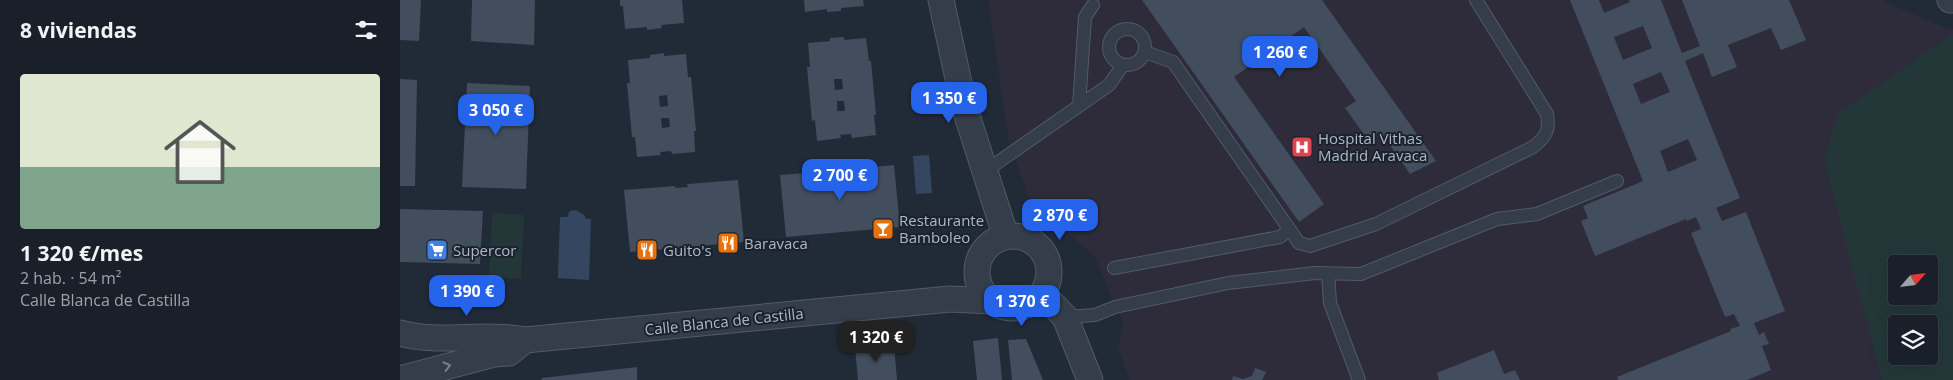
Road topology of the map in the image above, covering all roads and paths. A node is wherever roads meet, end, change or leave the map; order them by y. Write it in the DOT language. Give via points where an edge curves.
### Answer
graph roads {
  1 [pos="941,0"];
  2 [pos="1476,0"];
  3 [pos="1093,5"];
  4 [pos="1145,52"];
  5 [pos="1123,65"];
  6 [pos="1079,106"];
  7 [pos="984,172"];
  8 [pos="1617,181"];
  9 [pos="1289,230"];
  10 [pos="1006,237"];
  11 [pos="979,263"];
  12 [pos="1114,268"];
  13 [pos="1328,273"];
  14 [pos="1042,293"];
  15 [pos="923,301"];
  16 [pos="993,301"];
  17 [pos="1065,317"];
  18 [pos="400,333"];
  19 [pos="525,340"];
  20 [pos="400,378"];
  21 [pos="1090,380"];
  22 [pos="1359,380"];
  1 -- 7 [label="street" via="954,67"];
  2 -- 9 [label="lane" via="1547,114 1549,126 1544,138 1534,147 1376,224 1310,246 1299,243"];
  3 -- 6 [label="lane" via="1085,17"];
  4 -- 5 [label="lane" via="1137,63"];
  4 -- 5 [label="lane" via="1143,38 1138,32 1118,32 1109,43 1109,51"];
  4 -- 9 [label="lane" via="1173,62"];
  5 -- 6 [label="lane" via="1109,85"];
  6 -- 7 [label="lane"];
  7 -- 10 [label="street"];
  8 -- 13 [label="lane" via="1537,214 1497,219 1361,274"];
  9 -- 12 [label="lane" via="1280,237"];
  10 -- 11 [label="street" via="988,246"];
  10 -- 14 [label="street" via="1027,239 1044,252 1049,273"];
  11 -- 15 [label="street, Calle Blanca de Castilla" via="958,283"];
  11 -- 16 [label="street" via="980,284"];
  13 -- 17 [label="lane" via="1228,283 1115,307 1095,315"];
  13 -- 22 [label="lane" via="1330,303"];
  14 -- 16 [label="street" via="1029,304 1014,308"];
  14 -- 17 [label="street"];
  15 -- 16 [label="street, Calle Blanca de Castilla"];
  15 -- 19 [label="street, Calle Blanca de Castilla"];
  17 -- 21 [label="street"];
  18 -- 19 [label="street, Calle Blanca de Castilla"];
  20 -- 19 [label="street, Calle Blanca de Castilla, one-way" via="509,353"];
}
